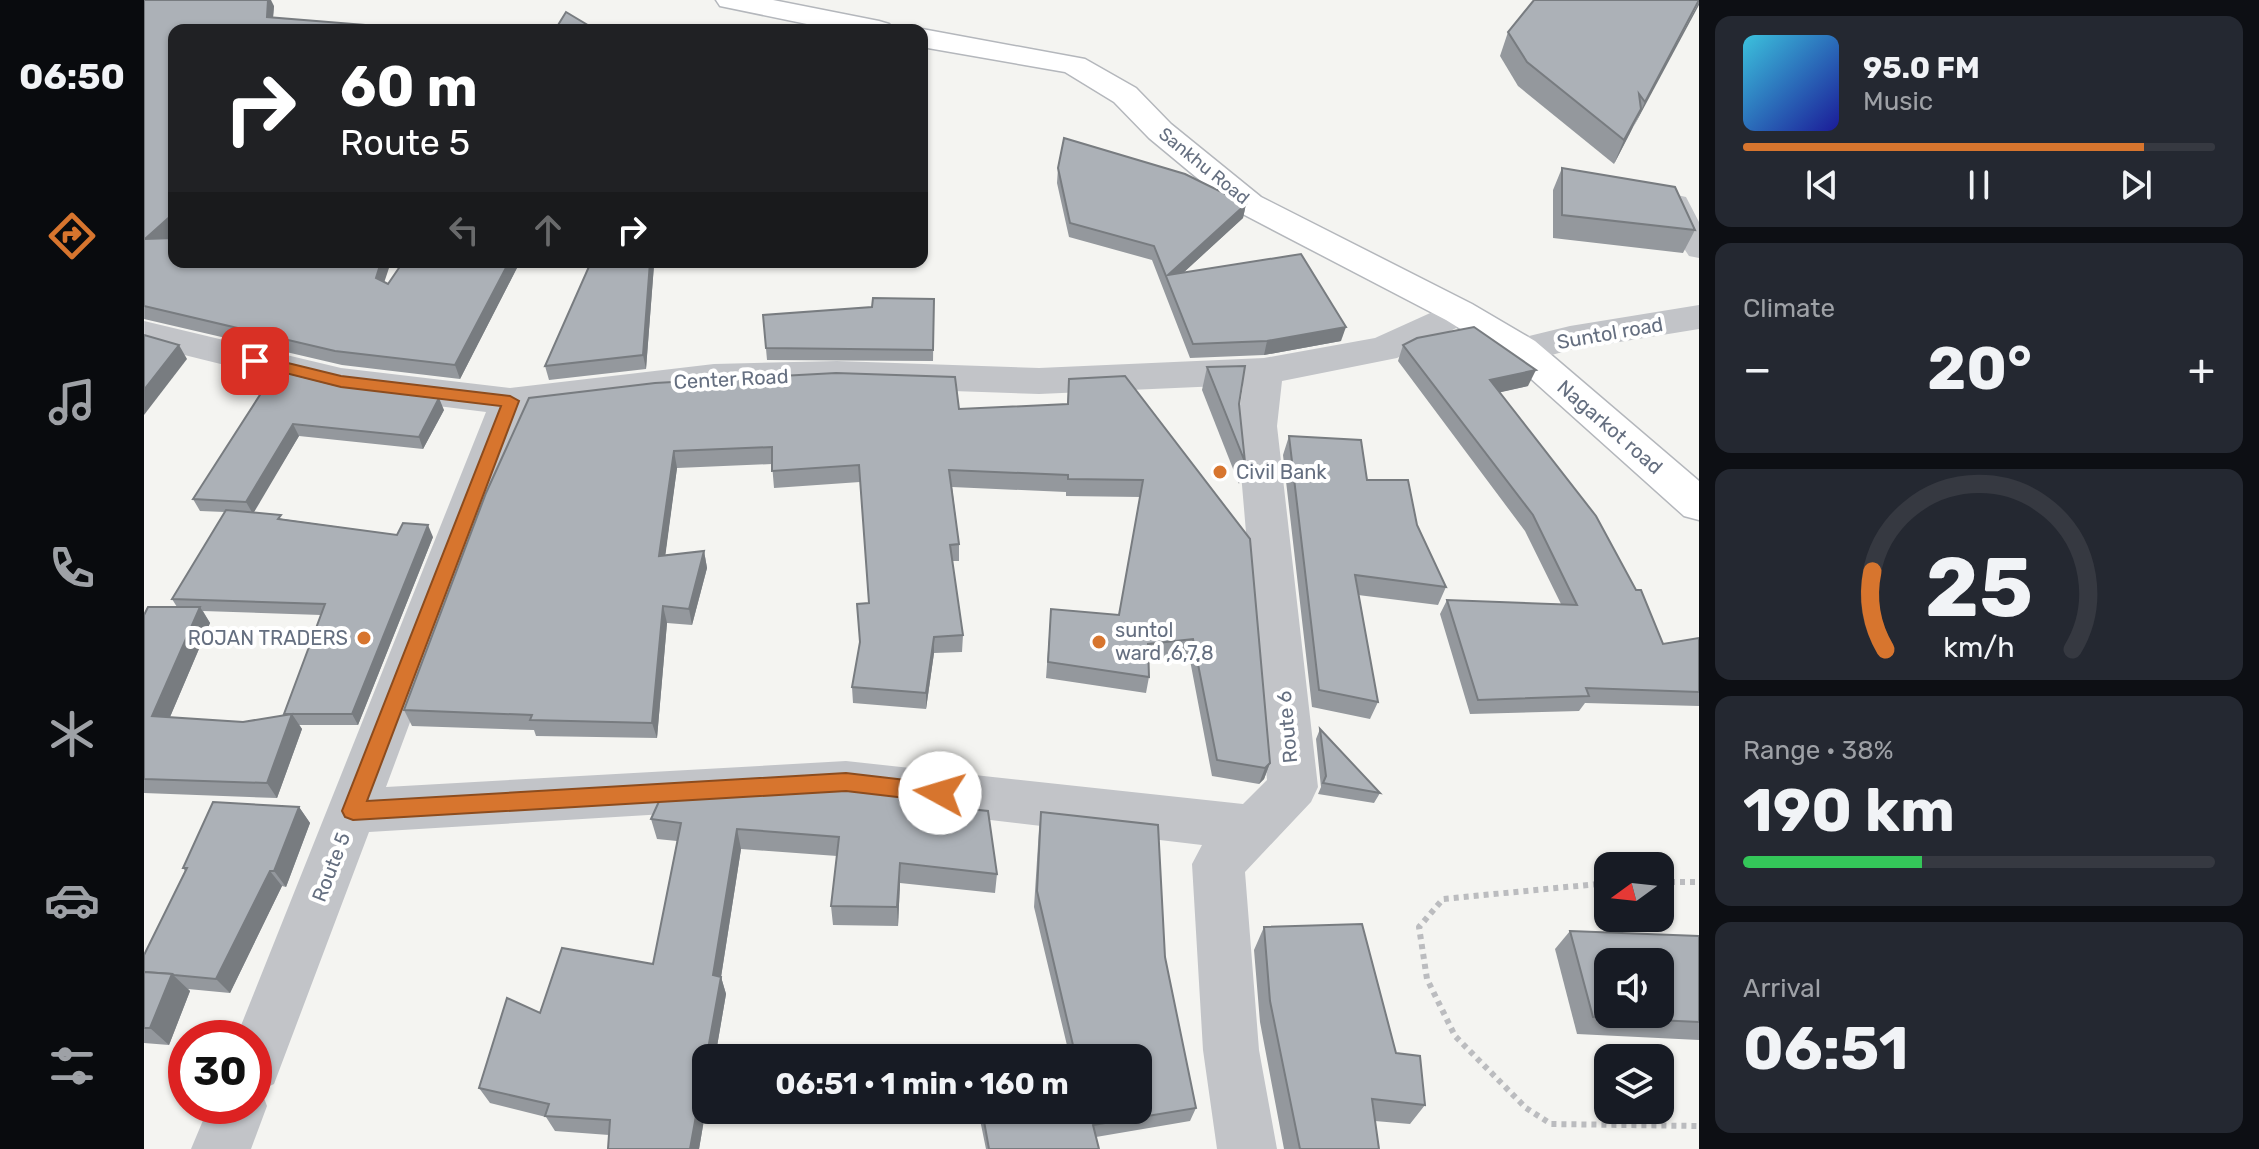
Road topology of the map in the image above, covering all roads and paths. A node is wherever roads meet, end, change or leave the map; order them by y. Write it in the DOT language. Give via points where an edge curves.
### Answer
graph roads {
  1 [pos="730,0"];
  2 [pos="849,24"];
  3 [pos="928,39"];
  4 [pos="1677,203"];
  5 [pos="1699,250"];
  6 [pos="1459,312"];
  7 [pos="1699,317"];
  8 [pos="144,333"];
  9 [pos="1522,350"];
  10 [pos="1264,371"];
  11 [pos="510,401"];
  12 [pos="1699,505"];
  13 [pos="353,811"];
  14 [pos="1252,828"];
  15 [pos="1674,882"];
  16 [pos="1699,882"];
  17 [pos="1594,884"];
  18 [pos="271,1020"];
  19 [pos="231,1124"];
  20 [pos="1699,1126"];
  21 [pos="221,1149"];
  22 [pos="1247,1149"];
  1 -- 2 [label="main road"];
  3 -- 6 [label="main road, Sankhu Road" via="1074,65 1125,95 1249,204"];
  4 -- 5 [label="lane"];
  6 -- 9 [label="main road, Sankhu Road"];
  6 -- 10 [label="street, Center Road" via="1384,349"];
  7 -- 9 [label="street, Suntol road"];
  8 -- 11 [label="street, Center Road" via="341,381"];
  9 -- 12 [label="main road, Nagarkot road"];
  10 -- 11 [label="street, Center Road" via="1039,381 837,374 714,377"];
  10 -- 14 [label="street, Route 6" via="1257,426 1293,787"];
  11 -- 13 [label="street, Route 5"];
  13 -- 14 [label="street" via="846,782"];
  13 -- 18 [label="street, Route 5"];
  14 -- 22 [label="street, Route 6" via="1218,864 1231,1050"];
  15 -- 16 [label="path"];
  17 -- 20 [label="path" via="1443,899 1419,927 1427,979 1455,1036 1526,1108 1551,1124"];
  19 -- 21 [label="street"];
}
